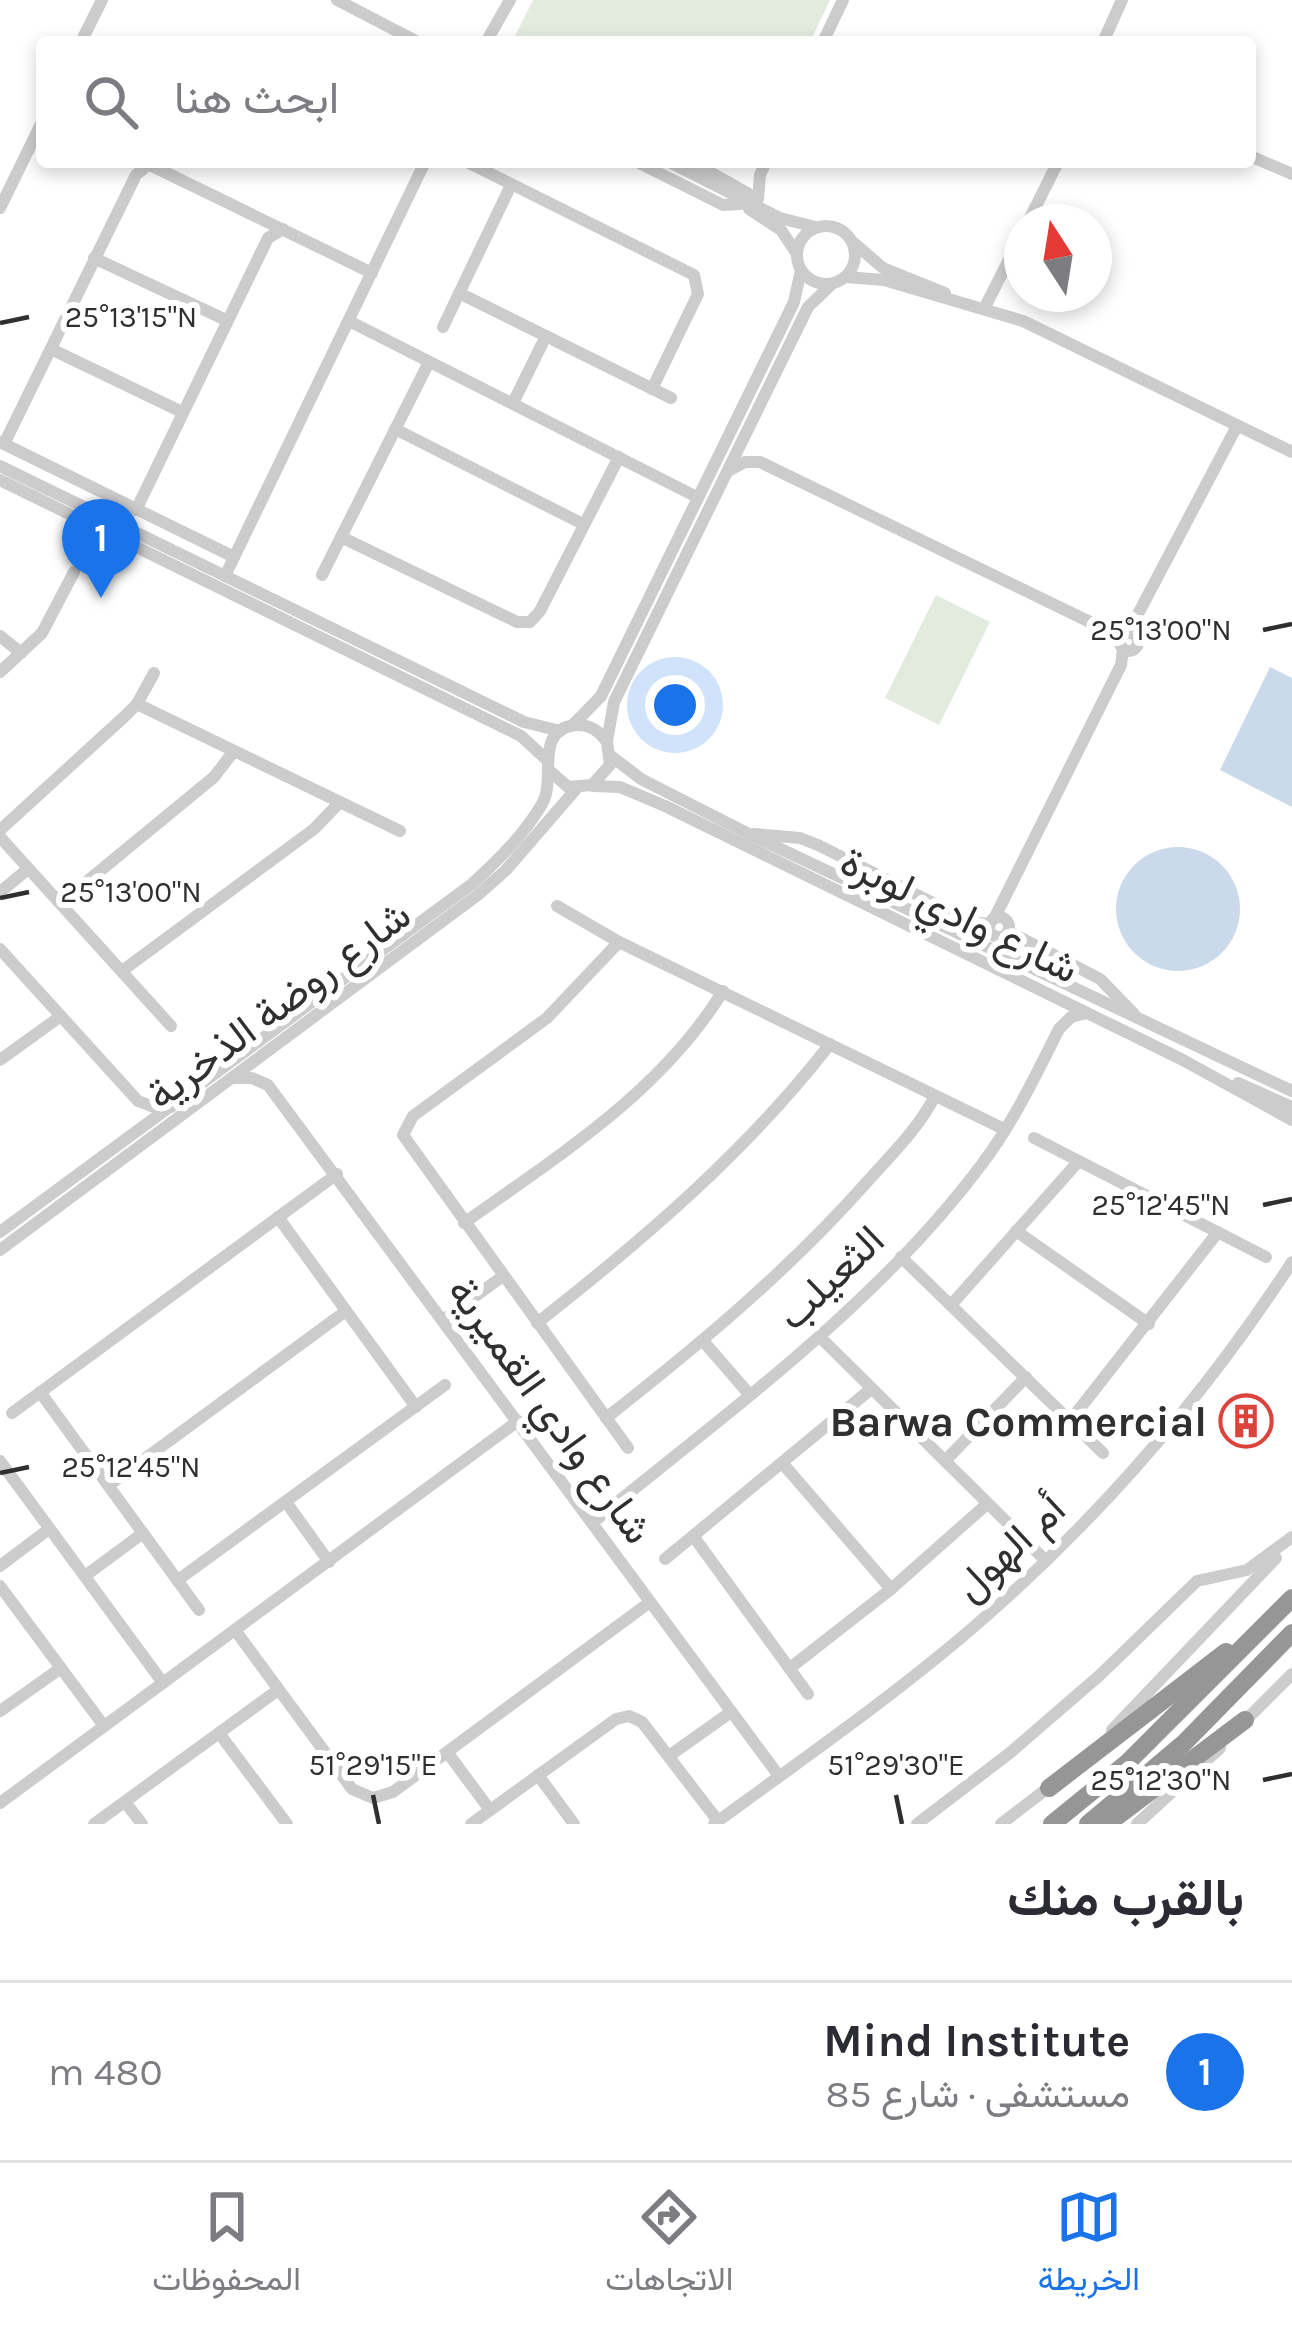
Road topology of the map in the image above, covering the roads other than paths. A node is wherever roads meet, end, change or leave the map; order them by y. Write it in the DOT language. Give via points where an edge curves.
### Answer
graph roads {
  1 [pos="102,0"];
  2 [pos="337,0"];
  3 [pos="510,0"];
  4 [pos="843,0"];
  5 [pos="1122,0"];
  6 [pos="84,36"];
  7 [pos="406,36"];
  8 [pos="493,36"];
  9 [pos="827,36"];
  10 [pos="1106,36"];
  11 [pos="36,134"];
  12 [pos="1256,159"];
  13 [pos="140,168"];
  14 [pos="146,168"];
  15 [pos="422,168"];
  16 [pos="478,168"];
  17 [pos="649,168"];
  18 [pos="681,168"];
  19 [pos="700,168"];
  20 [pos="763,168"];
  21 [pos="1055,168"];
  22 [pos="1292,174"];
  23 [pos="511,185"];
  24 [pos="735,194"];
  25 [pos="758,199"];
  26 [pos="1037,204"];
  27 [pos="0,208"];
  28 [pos="772,214"];
  29 [pos="266,221"];
  30 [pos="818,227"];
  31 [pos="283,230"];
  32 [pos="268,238"];
  33 [pos="852,242"];
  34 [pos="796,254"];
  35 [pos="94,258"];
  36 [pos="801,270"];
  37 [pos="1004,270"];
  38 [pos="371,273"];
  39 [pos="839,280"];
  40 [pos="459,293"];
  41 [pos="963,301"];
  42 [pos="986,307"];
  43 [pos="226,320"];
  44 [pos="349,321"];
  45 [pos="442,327"];
  46 [pos="546,336"];
  47 [pos="51,349"];
  48 [pos="429,362"];
  49 [pos="652,389"];
  50 [pos="671,398"];
  51 [pos="512,404"];
  52 [pos="182,412"];
  53 [pos="1237,426"];
  54 [pos="395,429"];
  55 [pos="748,429"];
  56 [pos="2,443"];
  57 [pos="1292,452"];
  58 [pos="620,457"];
  59 [pos="763,463"];
  60 [pos="0,466"];
  61 [pos="728,472"];
  62 [pos="0,480"];
  63 [pos="698,497"];
  64 [pos="136,510"];
  65 [pos="584,524"];
  66 [pos="341,536"];
  67 [pos="234,557"];
  68 [pos="74,572"];
  69 [pos="322,575"];
  70 [pos="225,576"];
  71 [pos="0,636"];
  72 [pos="1128,642"];
  73 [pos="21,653"];
  74 [pos="0,672"];
  75 [pos="154,673"];
  76 [pos="137,704"];
  77 [pos="567,728"];
  78 [pos="609,749"];
  79 [pos="234,751"];
  80 [pos="549,766"];
  81 [pos="592,785"];
  82 [pos="576,788"];
  83 [pos="340,802"];
  84 [pos="400,832"];
  85 [pos="0,833"];
  86 [pos="749,834"];
  87 [pos="28,868"];
  88 [pos="0,892"];
  89 [pos="61,903"];
  90 [pos="557,906"];
  91 [pos="999,923"];
  92 [pos="619,942"];
  93 [pos="0,950"];
  94 [pos="122,971"];
  95 [pos="723,992"];
  96 [pos="1053,995"];
  97 [pos="1087,1012"];
  98 [pos="61,1016"];
  99 [pos="171,1026"];
  100 [pos="1059,1029"];
  101 [pos="830,1044"];
  102 [pos="1193,1046"];
  103 [pos="270,1052"];
  104 [pos="1181,1059"];
  105 [pos="0,1060"];
  106 [pos="234,1078"];
  107 [pos="268,1085"];
  108 [pos="1292,1091"];
  109 [pos="935,1096"];
  110 [pos="138,1101"];
  111 [pos="172,1106"];
  112 [pos="1292,1107"];
  113 [pos="1292,1120"];
  114 [pos="1004,1129"];
  115 [pos="136,1132"];
  116 [pos="1034,1138"];
  117 [pos="1078,1162"];
  118 [pos="337,1174"];
  119 [pos="278,1217"];
  120 [pos="464,1223"];
  121 [pos="1016,1231"];
  122 [pos="0,1232"];
  123 [pos="1218,1232"];
  124 [pos="0,1250"];
  125 [pos="901,1257"];
  126 [pos="1266,1257"];
  127 [pos="1292,1262"];
  128 [pos="502,1276"];
  129 [pos="951,1305"];
  130 [pos="346,1312"];
  131 [pos="444,1319"];
  132 [pos="537,1323"];
  133 [pos="1149,1324"];
  134 [pos="820,1337"];
  135 [pos="704,1342"];
  136 [pos="1026,1377"];
  137 [pos="445,1385"];
  138 [pos="871,1389"];
  139 [pos="40,1392"];
  140 [pos="749,1394"];
  141 [pos="416,1407"];
  142 [pos="12,1413"];
  143 [pos="607,1418"];
  144 [pos="518,1421"];
  145 [pos="1070,1421"];
  146 [pos="628,1448"];
  147 [pos="1103,1454"];
  148 [pos="945,1461"];
  149 [pos="784,1465"];
  150 [pos="2,1470"];
  151 [pos="109,1485"];
  152 [pos="286,1502"];
  153 [pos="987,1504"];
  154 [pos="592,1523"];
  155 [pos="50,1529"];
  156 [pos="143,1533"];
  157 [pos="694,1538"];
  158 [pos="1292,1538"];
  159 [pos="665,1559"];
  160 [pos="1046,1561"];
  161 [pos="328,1562"];
  162 [pos="0,1566"];
  163 [pos="85,1576"];
  164 [pos="178,1580"];
  165 [pos="0,1586"];
  166 [pos="891,1589"];
  167 [pos="1292,1599"];
  168 [pos="650,1602"];
  169 [pos="200,1610"];
  170 [pos="235,1630"];
  171 [pos="1292,1633"];
  172 [pos="61,1667"];
  173 [pos="790,1668"];
  174 [pos="1292,1674"];
  175 [pos="163,1683"];
  176 [pos="278,1690"];
  177 [pos="808,1694"];
  178 [pos="0,1711"];
  179 [pos="731,1712"];
  180 [pos="1245,1720"];
  181 [pos="104,1726"];
  182 [pos="219,1733"];
  183 [pos="448,1752"];
  184 [pos="669,1756"];
  185 [pos="538,1775"];
  186 [pos="779,1776"];
  187 [pos="1049,1788"];
  188 [pos="125,1802"];
  189 [pos="0,1803"];
  190 [pos="490,1810"];
  191 [pos="716,1823"];
  192 [pos="94,1824"];
  193 [pos="142,1824"];
  194 [pos="287,1824"];
  195 [pos="471,1824"];
  196 [pos="574,1824"];
  197 [pos="917,1824"];
  198 [pos="1001,1824"];
  199 [pos="1052,1824"];
  200 [pos="1088,1824"];
  201 [pos="1107,1824"];
  202 [pos="1137,1824"];
  1 -- 6 [label="street"];
  2 -- 7 [label="street"];
  3 -- 8 [label="street"];
  4 -- 9 [label="street"];
  5 -- 10 [label="street"];
  11 -- 27 [label="street"];
  12 -- 22 [label="street"];
  13 -- 35 [label="street"];
  14 -- 29 [label="street"];
  15 -- 38 [label="street"];
  16 -- 23 [label="street"];
  17 -- 24 [label="street" via="723,206"];
  18 -- 24 [label="street"];
  19 -- 24 [label="street"];
  20 -- 24 [label="street"];
  20 -- 25 [label="street"];
  21 -- 26 [label="street"];
  23 -- 40 [label="street"];
  23 -- 49 [label="street" via="698,280"];
  24 -- 25 [label="street"];
  24 -- 28 [label="street"];
  24 -- 34 [label="street" via="781,230"];
  25 -- 28 [label="street"];
  28 -- 30 [label="street"];
  29 -- 31 [label="street"];
  29 -- 32 [label="street"];
  30 -- 33 [label="street" via="834,227"];
  30 -- 34 [label="street"];
  31 -- 32 [label="street"];
  31 -- 38 [label="street"];
  32 -- 43 [label="street"];
  33 -- 39 [label="street" via="855,260"];
  33 -- 41 [label="street" via="883,268"];
  34 -- 36 [label="street"];
  35 -- 43 [label="street"];
  35 -- 47 [label="street"];
  36 -- 39 [label="street" via="814,282"];
  36 -- 63 [label="street" via="794,302"];
  37 -- 42 [label="street"];
  38 -- 44 [label="street"];
  39 -- 41 [label="street" via="884,280"];
  39 -- 55 [label="street" via="808,307"];
  40 -- 45 [label="street"];
  40 -- 46 [label="street"];
  41 -- 42 [label="street"];
  42 -- 53 [label="street"];
  43 -- 52 [label="street"];
  44 -- 48 [label="street"];
  44 -- 67 [label="street"];
  46 -- 49 [label="street"];
  46 -- 51 [label="street"];
  47 -- 52 [label="street"];
  47 -- 56 [label="street"];
  48 -- 51 [label="street"];
  48 -- 54 [label="street"];
  49 -- 50 [label="street"];
  51 -- 58 [label="street"];
  52 -- 64 [label="street"];
  53 -- 57 [label="street"];
  53 -- 72 [label="street"];
  54 -- 65 [label="street"];
  54 -- 66 [label="street"];
  55 -- 59 [label="street"];
  55 -- 61 [label="street"];
  56 -- 64 [label="street"];
  58 -- 63 [label="street"];
  58 -- 65 [label="street"];
  59 -- 61 [label="street"];
  59 -- 72 [label="street"];
  60 -- 70 [label="street"];
  61 -- 78 [label="street" via="614,702"];
  62 -- 80 [label="street" via="521,736"];
  63 -- 77 [label="street" via="601,696"];
  64 -- 67 [label="street"];
  65 -- 66 [label="street" via="540,611 524,623"];
  66 -- 69 [label="street"];
  67 -- 70 [label="street"];
  68 -- 73 [label="street" via="42,633"];
  70 -- 77 [label="street" via="524,722"];
  71 -- 73 [label="street"];
  72 -- 91 [label="street"];
  73 -- 74 [label="street"];
  75 -- 76 [label="street"];
  76 -- 79 [label="street"];
  76 -- 85 [label="street"];
  77 -- 78 [label="street" via="590,727"];
  77 -- 80 [label="street" via="550,743"];
  78 -- 81 [label="street" via="606,773"];
  78 -- 86 [label="street, شارع وادي لوبرة" via="641,779"];
  79 -- 83 [label="street"];
  79 -- 89 [label="street" via="214,778"];
  80 -- 82 [label="street" via="561,784"];
  80 -- 111 [label="street, شارع روضة الذخرية" via="541,806 472,884"];
  81 -- 82 [label="street"];
  81 -- 96 [label="street, شارع وادي لوبرة" via="650,799"];
  82 -- 103 [label="street, شارع روضة الذخرية" via="479,894"];
  83 -- 84 [label="street"];
  83 -- 94 [label="street" via="314,830"];
  85 -- 87 [label="street"];
  86 -- 91 [label="street" via="800,838 971,922"];
  86 -- 102 [label="street, شارع وادي لوبرة"];
  87 -- 88 [label="street"];
  87 -- 89 [label="street"];
  89 -- 94 [label="street"];
  90 -- 92 [label="street"];
  91 -- 102 [label="street" via="1100,979 1136,1016"];
  92 -- 95 [label="street"];
  92 -- 120 [label="street" via="547,1018 406,1122 405,1143"];
  93 -- 98 [label="street"];
  94 -- 99 [label="street"];
  95 -- 101 [label="street"];
  95 -- 120 [label="street" via="647,1083"];
  96 -- 97 [label="street, شارع وادي لوبرة"];
  96 -- 100 [label="street"];
  97 -- 100 [label="street, الثعيلب"];
  97 -- 104 [label="street, شارع وادي لوبرة"];
  98 -- 105 [label="street"];
  98 -- 110 [label="street"];
  100 -- 114 [label="street, الثعيلب"];
  101 -- 109 [label="street"];
  101 -- 132 [label="street" via="683,1202"];
  102 -- 108 [label="street, شارع وادي لوبرة"];
  103 -- 106 [label="street, شارع روضة الذخرية"];
  103 -- 107 [label="street"];
  104 -- 112 [label="street"];
  104 -- 113 [label="street, شارع وادي لوبرة"];
  106 -- 107 [label="street"];
  106 -- 124 [label="street, شارع روضة الذخرية"];
  107 -- 118 [label="street, شارع وادي القميرية"];
  109 -- 114 [label="street"];
  109 -- 135 [label="street" via="844,1208"];
  110 -- 111 [label="street"];
  110 -- 115 [label="street"];
  111 -- 115 [label="street, شارع روضة الذخرية"];
  114 -- 125 [label="street, الثعيلب"];
  115 -- 122 [label="street, شارع روضة الذخرية"];
  116 -- 117 [label="street"];
  117 -- 121 [label="street"];
  117 -- 123 [label="street"];
  118 -- 119 [label="street"];
  118 -- 131 [label="street, شارع وادي القميرية"];
  119 -- 130 [label="street"];
  119 -- 139 [label="street"];
  120 -- 128 [label="street"];
  121 -- 129 [label="street"];
  121 -- 133 [label="street"];
  123 -- 126 [label="street"];
  123 -- 133 [label="street"];
  125 -- 129 [label="street"];
  125 -- 134 [label="street, الثعيلب"];
  127 -- 160 [label="street, أم الهول" via="1180,1419"];
  128 -- 131 [label="street"];
  128 -- 132 [label="street"];
  129 -- 136 [label="street"];
  130 -- 141 [label="street"];
  130 -- 151 [label="street"];
  131 -- 144 [label="street, شارع وادي القميرية"];
  132 -- 143 [label="street"];
  133 -- 145 [label="street"];
  134 -- 138 [label="street"];
  134 -- 140 [label="street, الثعيلب"];
  135 -- 140 [label="street"];
  135 -- 143 [label="street"];
  136 -- 145 [label="street"];
  136 -- 148 [label="street"];
  137 -- 141 [label="street"];
  138 -- 148 [label="street"];
  138 -- 149 [label="street"];
  139 -- 142 [label="street"];
  139 -- 151 [label="street"];
  140 -- 154 [label="street, الثعيلب"];
  141 -- 152 [label="street"];
  143 -- 146 [label="street"];
  144 -- 154 [label="street, شارع وادي القميرية"];
  144 -- 161 [label="street"];
  145 -- 147 [label="street"];
  148 -- 153 [label="street"];
  149 -- 157 [label="street"];
  149 -- 166 [label="street"];
  150 -- 155 [label="street"];
  151 -- 156 [label="street"];
  152 -- 161 [label="street"];
  152 -- 164 [label="street"];
  153 -- 160 [label="street"];
  153 -- 166 [label="street"];
  154 -- 168 [label="street, شارع وادي القميرية"];
  155 -- 162 [label="street"];
  155 -- 163 [label="street"];
  156 -- 163 [label="street"];
  156 -- 164 [label="street"];
  157 -- 159 [label="street"];
  157 -- 173 [label="street"];
  158 -- 187 [label="street"];
  158 -- 197 [label="street" via="1255,1566 1197,1581 1100,1676"];
  160 -- 186 [label="street, أم الهول" via="899,1688"];
  161 -- 170 [label="street"];
  163 -- 175 [label="street"];
  164 -- 169 [label="street"];
  165 -- 172 [label="street"];
  166 -- 173 [label="street"];
  167 -- 187 [label="highway"];
  167 -- 199 [label="highway" via="1127,1763"];
  168 -- 179 [label="street, شارع وادي القميرية"];
  168 -- 183 [label="street"];
  170 -- 175 [label="street"];
  170 -- 176 [label="street"];
  171 -- 200 [label="highway" via="1184,1744"];
  172 -- 178 [label="street"];
  172 -- 181 [label="street"];
  173 -- 177 [label="street"];
  174 -- 180 [label="street"];
  175 -- 181 [label="street"];
  176 -- 182 [label="street"];
  176 -- 183 [label="street" via="364,1797 393,1792"];
  179 -- 184 [label="street"];
  179 -- 186 [label="street, شارع وادي القميرية"];
  180 -- 201 [label="highway"];
  180 -- 202 [label="street"];
  181 -- 189 [label="street"];
  182 -- 188 [label="street"];
  182 -- 194 [label="street"];
  183 -- 190 [label="street"];
  184 -- 185 [label="street" via="629,1715"];
  184 -- 191 [label="street"];
  185 -- 190 [label="street"];
  185 -- 196 [label="street"];
  186 -- 191 [label="street, أم الهول"];
  187 -- 198 [label="street"];
  188 -- 192 [label="street"];
  188 -- 193 [label="street"];
  190 -- 195 [label="street"];
}
